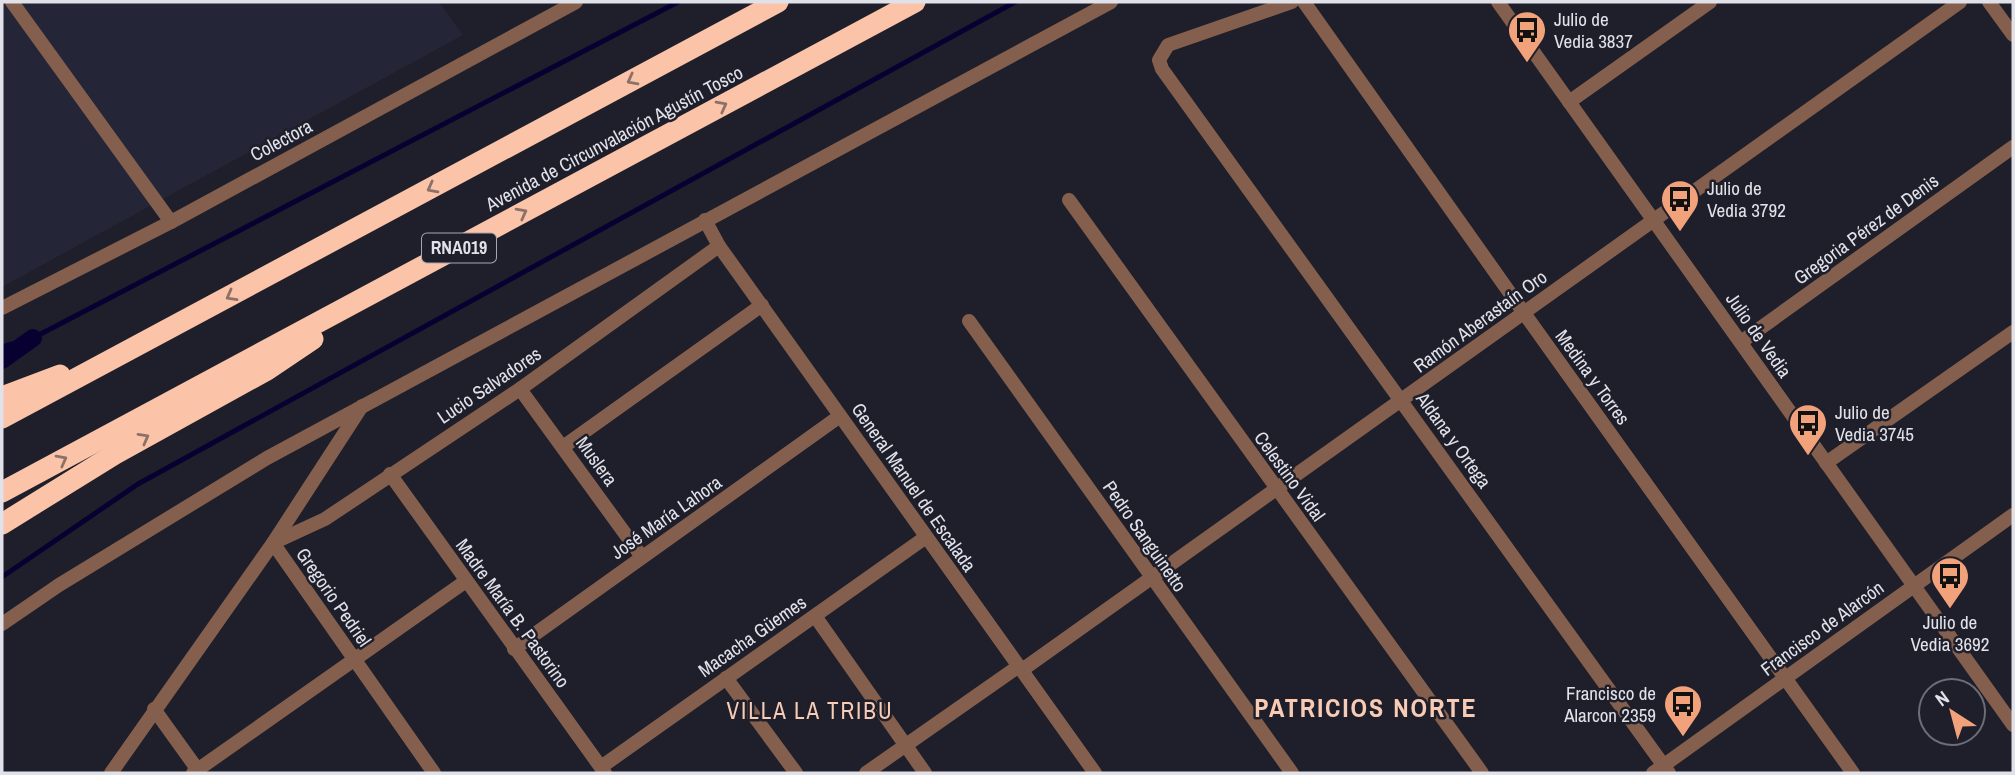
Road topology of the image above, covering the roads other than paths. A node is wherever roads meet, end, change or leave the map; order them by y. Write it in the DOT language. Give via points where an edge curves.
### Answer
graph roads {
  1 [pos="12,2"];
  2 [pos="576,2"];
  3 [pos="778,2"];
  4 [pos="915,2"];
  5 [pos="1111,2"];
  6 [pos="1292,2"];
  7 [pos="1304,2"];
  8 [pos="1498,2"];
  9 [pos="1710,2"];
  10 [pos="1960,2"];
  11 [pos="1989,2"];
  12 [pos="2013,35"];
  13 [pos="1569,102"];
  14 [pos="2013,147"];
  15 [pos="1069,200"];
  16 [pos="705,220"];
  17 [pos="1653,220"];
  18 [pos="171,222"];
  19 [pos="719,246"];
  20 [pos="413,272"];
  21 [pos="762,305"];
  22 [pos="2,308"];
  23 [pos="1524,313"];
  24 [pos="969,321"];
  25 [pos="2013,332"];
  26 [pos="1741,342"];
  27 [pos="125,352"];
  28 [pos="520,389"];
  29 [pos="2,397"];
  30 [pos="1402,400"];
  31 [pos="363,405"];
  32 [pos="841,416"];
  33 [pos="2,418"];
  34 [pos="563,447"];
  35 [pos="1826,463"];
  36 [pos="390,474"];
  37 [pos="1276,489"];
  38 [pos="2,492"];
  39 [pos="2013,515"];
  40 [pos="2,524"];
  41 [pos="926,537"];
  42 [pos="273,544"];
  43 [pos="642,557"];
  44 [pos="1151,578"];
  45 [pos="466,580"];
  46 [pos="1915,586"];
  47 [pos="815,616"];
  48 [pos="2,624"];
  49 [pos="514,649"];
  50 [pos="354,659"];
  51 [pos="1020,668"];
  52 [pos="726,678"];
  53 [pos="1785,678"];
  54 [pos="2008,705"];
  55 [pos="155,709"];
  56 [pos="2013,725"];
  57 [pos="905,746"];
  58 [pos="603,770"];
  59 [pos="1662,771"];
  60 [pos="197,772"];
  61 [pos="111,773"];
  62 [pos="434,773"];
  63 [pos="796,773"];
  64 [pos="866,773"];
  65 [pos="925,773"];
  66 [pos="1095,773"];
  67 [pos="1292,773"];
  68 [pos="1482,773"];
  69 [pos="1853,773"];
  1 -- 18 [label="street"];
  2 -- 18 [label="street, Colectora"];
  3 -- 27 [label="highway, one-way"];
  20 -- 4 [label="highway, Avenida de Circunvalación Agustín Tosco / RNA019, one-way"];
  5 -- 16 [label="street"];
  6 -- 30 [label="street, Aldana y Ortega" via="1177,41 1158,60"];
  7 -- 23 [label="street, Medina y Torres"];
  8 -- 13 [label="street, Julio de Vedia"];
  9 -- 13 [label="street"];
  10 -- 17 [label="street, Ramón Aberastaín Oro"];
  11 -- 12 [label="street"];
  13 -- 17 [label="street, Julio de Vedia"];
  14 -- 26 [label="street, Gregoria Pérez de Denis"];
  15 -- 37 [label="street, Celestino Vidal"];
  16 -- 19 [label="street, General Manuel de Escalada"];
  16 -- 31 [label="street"];
  17 -- 23 [label="street, Ramón Aberastaín Oro"];
  17 -- 26 [label="street, Julio de Vedia"];
  18 -- 22 [label="street, Colectora"];
  19 -- 21 [label="street, General Manuel de Escalada"];
  19 -- 28 [label="street, Lucio Salvadores"];
  38 -- 20 [label="highway, Avenida de Circunvalación Agustín Tosco / RNA019, one-way"];
  40 -- 20 [label="highway, one-way" via="115,454 267,370"];
  21 -- 32 [label="street, General Manuel de Escalada"];
  21 -- 34 [label="street"];
  23 -- 30 [label="street, Ramón Aberastaín Oro"];
  23 -- 53 [label="street, Medina y Torres"];
  24 -- 44 [label="street, Pedro Sanguinetto"];
  25 -- 35 [label="street"];
  26 -- 35 [label="street, Julio de Vedia"];
  27 -- 29 [label="highway"];
  27 -- 33 [label="highway"];
  28 -- 34 [label="street, Muslera"];
  28 -- 36 [label="street, Lucio Salvadores"];
  30 -- 37 [label="street, Ramón Aberastaín Oro"];
  30 -- 59 [label="street, Aldana y Ortega"];
  31 -- 42 [label="street, Gregorio Pedriel"];
  31 -- 48 [label="street" via="244,472"];
  32 -- 41 [label="street, General Manuel de Escalada"];
  32 -- 43 [label="street, José María Lahora"];
  34 -- 43 [label="street, Muslera"];
  35 -- 46 [label="street, Julio de Vedia"];
  36 -- 42 [label="street, Lucio Salvadores" via="325,519"];
  36 -- 45 [label="street, Madre María B. Pastorino"];
  37 -- 44 [label="street, Ramón Aberastaín Oro"];
  37 -- 68 [label="street, Celestino Vidal"];
  39 -- 46 [label="street, Francisco de Alarcón"];
  41 -- 47 [label="street, Macacha Güemes"];
  41 -- 51 [label="street, General Manuel de Escalada"];
  42 -- 50 [label="street, Gregorio Pedriel"];
  42 -- 55 [label="street"];
  43 -- 49 [label="street, José María Lahora"];
  44 -- 51 [label="street, Ramón Aberastaín Oro"];
  44 -- 67 [label="street, Pedro Sanguinetto"];
  45 -- 49 [label="street, Madre María B. Pastorino"];
  45 -- 50 [label="street"];
  46 -- 53 [label="street, Francisco de Alarcón"];
  46 -- 54 [label="street, Julio de Vedia"];
  47 -- 52 [label="street, Macacha Güemes"];
  47 -- 57 [label="street"];
  49 -- 58 [label="street, Madre María B. Pastorino"];
  50 -- 60 [label="street"];
  50 -- 62 [label="street, Gregorio Pedriel"];
  51 -- 57 [label="street, Ramón Aberastaín Oro"];
  51 -- 66 [label="street, General Manuel de Escalada"];
  52 -- 58 [label="street, Macacha Güemes"];
  52 -- 63 [label="street"];
  53 -- 59 [label="street, Francisco de Alarcón"];
  53 -- 69 [label="street, Medina y Torres"];
  54 -- 56 [label="street, Julio de Vedia"];
  55 -- 60 [label="street"];
  55 -- 61 [label="street"];
  57 -- 64 [label="street, Ramón Aberastaín Oro"];
  57 -- 65 [label="street"];
}
